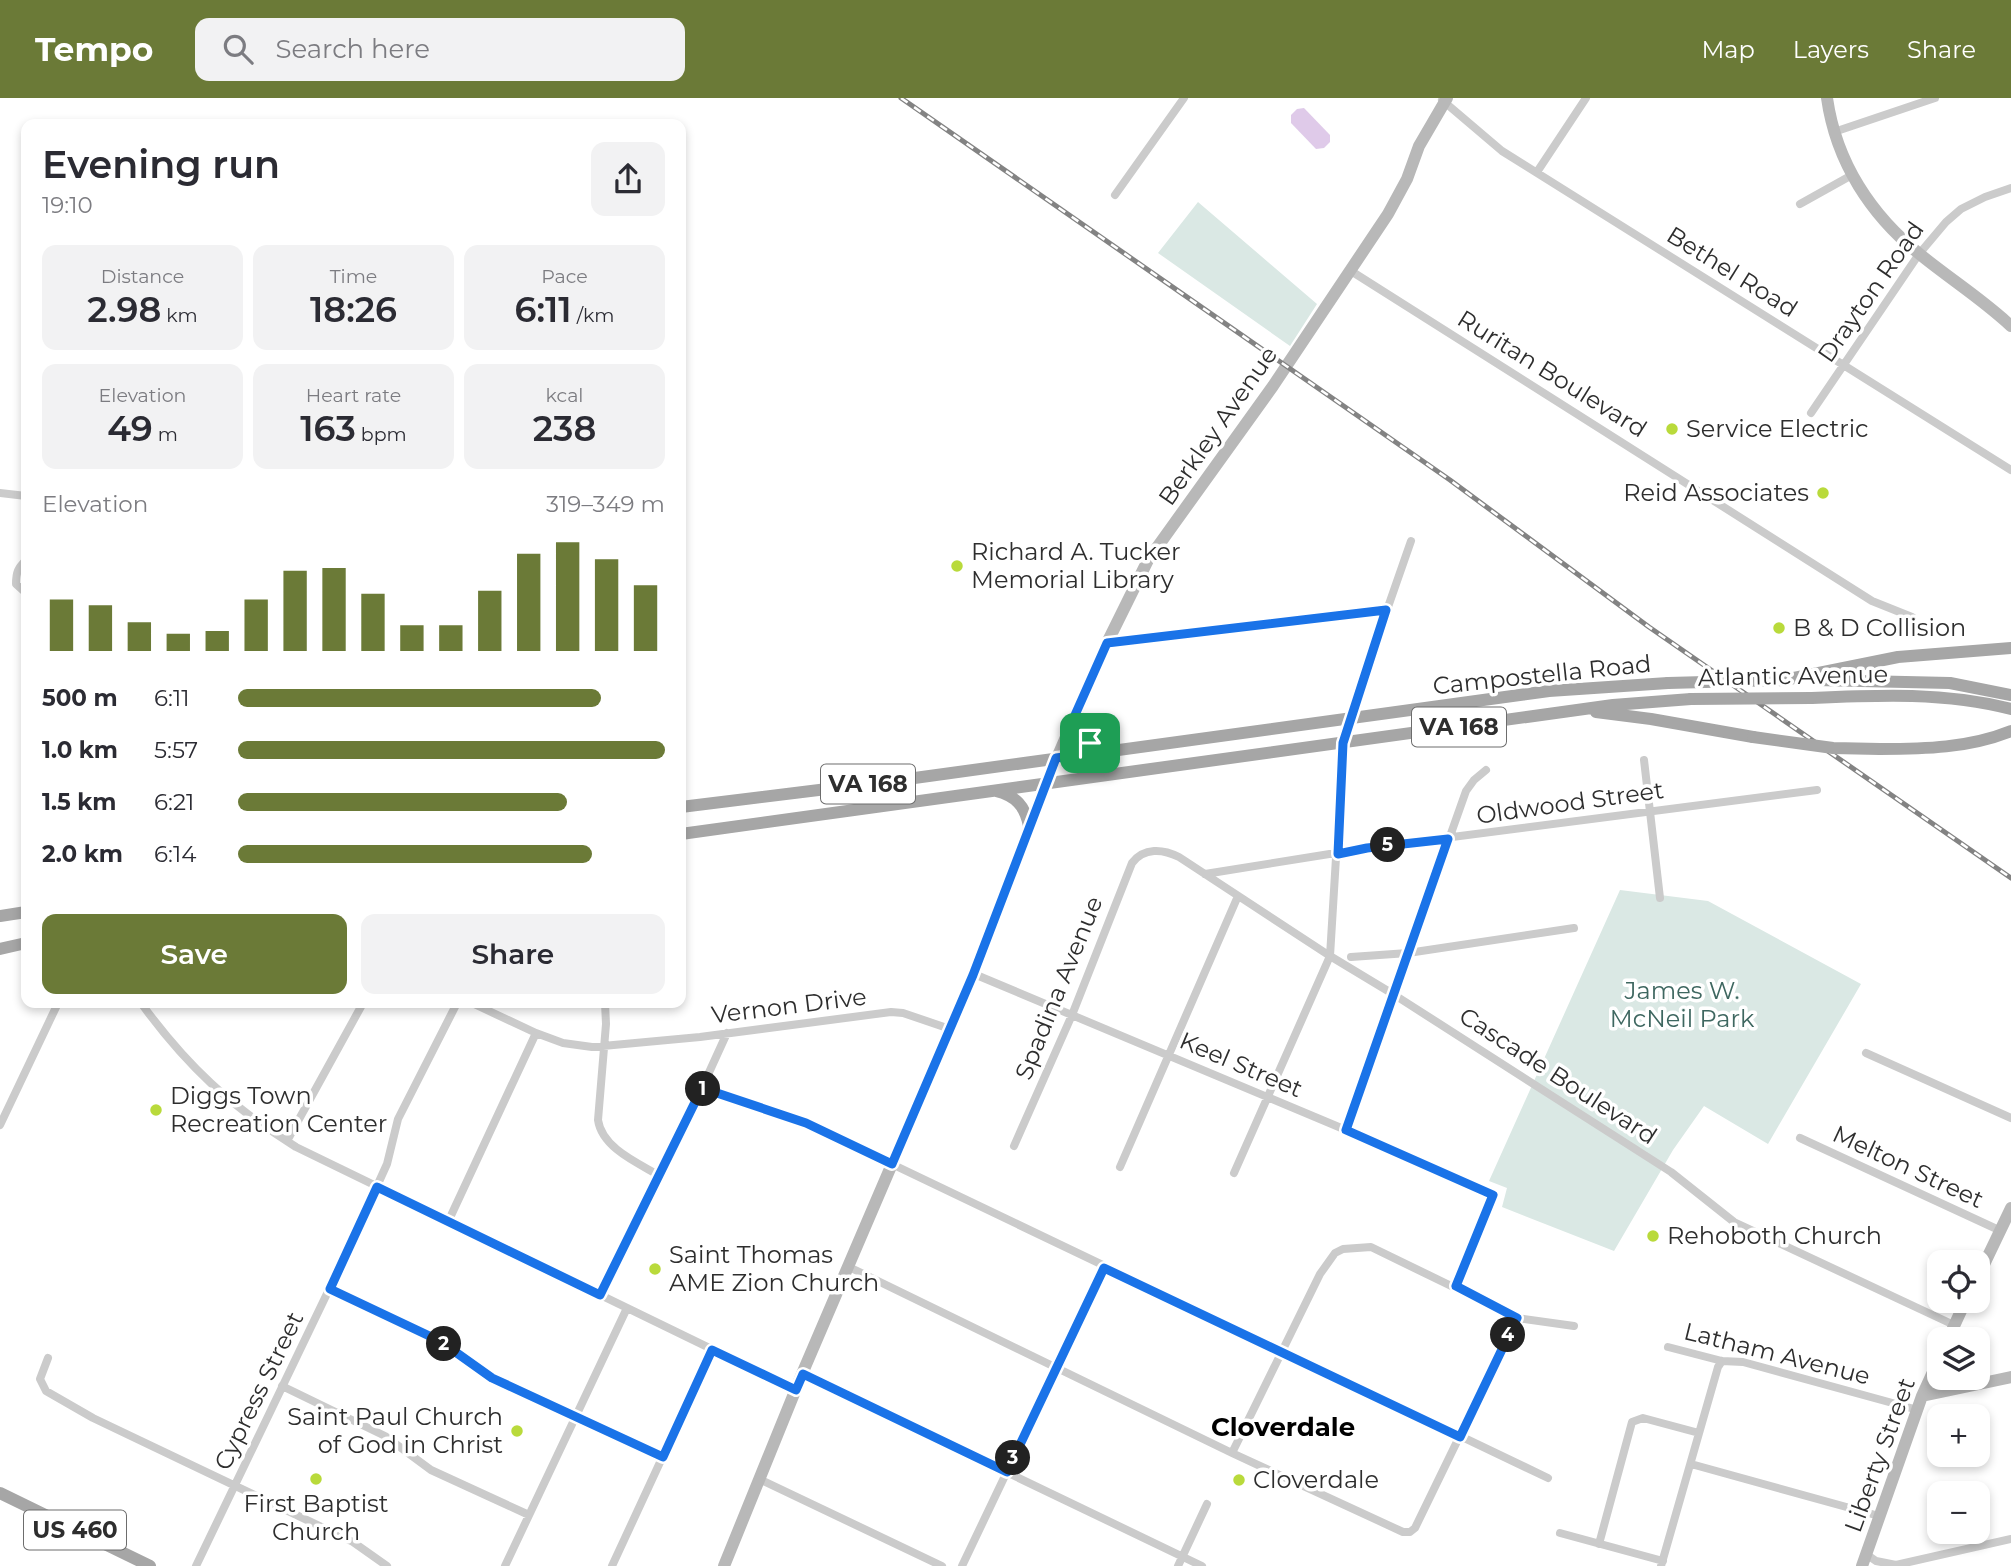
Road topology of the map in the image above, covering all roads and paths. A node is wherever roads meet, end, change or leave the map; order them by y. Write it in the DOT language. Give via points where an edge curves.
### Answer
graph roads {
  1 [pos="1184,98"];
  2 [pos="1586,98"];
  3 [pos="1827,98"];
  4 [pos="1936,98"];
  5 [pos="1444,99"];
  6 [pos="1834,132"];
  7 [pos="1537,172"];
  8 [pos="1852,175"];
  9 [pos="2011,188"];
  10 [pos="1115,195"];
  11 [pos="1800,204"];
  12 [pos="1919,254"];
  13 [pos="1351,271"];
  14 [pos="2011,326"];
  15 [pos="1843,365"];
  16 [pos="1811,413"];
  17 [pos="2011,470"];
  18 [pos="0,493"];
  19 [pos="21,495"];
  20 [pos="1411,541"];
  21 [pos="21,565"];
  22 [pos="21,588"];
  23 [pos="1386,610"];
  24 [pos="1912,617"];
  25 [pos="1107,643"];
  26 [pos="2011,648"];
  27 [pos="1784,680"];
  28 [pos="2011,695"];
  29 [pos="2007,708"];
  30 [pos="1575,710"];
  31 [pos="1075,715"];
  32 [pos="1349,719"];
  33 [pos="2011,732"];
  34 [pos="1343,743"];
  35 [pos="1109,751"];
  36 [pos="1056,758"];
  37 [pos="1644,760"];
  38 [pos="1486,770"];
  39 [pos="1046,783"];
  40 [pos="992,790"];
  41 [pos="1817,790"];
  42 [pos="686,806"];
  43 [pos="1649,812"];
  44 [pos="1029,826"];
  45 [pos="686,833"];
  46 [pos="1448,839"];
  47 [pos="1148,852"];
  48 [pos="1338,854"];
  49 [pos="1205,874"];
  50 [pos="1238,896"];
  51 [pos="1660,898"];
  52 [pos="21,913"];
  53 [pos="0,916"];
  54 [pos="1574,928"];
  55 [pos="21,944"];
  56 [pos="0,948"];
  57 [pos="1408,953"];
  58 [pos="1330,956"];
  59 [pos="1352,957"];
  60 [pos="974,974"];
  61 [pos="1394,994"];
  62 [pos="56,1008"];
  63 [pos="145,1008"];
  64 [pos="360,1008"];
  65 [pos="454,1008"];
  66 [pos="483,1008"];
  67 [pos="605,1008"];
  68 [pos="1072,1015"];
  69 [pos="950,1030"];
  70 [pos="536,1033"];
  71 [pos="727,1033"];
  72 [pos="603,1046"];
  73 [pos="1866,1053"];
  74 [pos="1170,1056"];
  75 [pos="702,1088"];
  76 [pos="1269,1097"];
  77 [pos="2011,1118"];
  78 [pos="0,1125"];
  79 [pos="1346,1130"];
  80 [pos="1800,1138"];
  81 [pos="287,1141"];
  82 [pos="1014,1146"];
  83 [pos="892,1164"];
  84 [pos="1121,1167"];
  85 [pos="1234,1173"];
  86 [pos="660,1176"];
  87 [pos="377,1187"];
  88 [pos="2011,1208"];
  89 [pos="449,1222"];
  90 [pos="2001,1231"];
  91 [pos="1990,1253"];
  92 [pos="849,1267"];
  93 [pos="1104,1268"];
  94 [pos="1456,1286"];
  95 [pos="330,1289"];
  96 [pos="600,1295"];
  97 [pos="626,1308"];
  98 [pos="1960,1313"];
  99 [pos="1517,1318"];
  100 [pos="1954,1325"];
  101 [pos="1574,1326"];
  102 [pos="1668,1347"];
  103 [pos="712,1350"];
  104 [pos="1280,1352"];
  105 [pos="48,1358"];
  106 [pos="1722,1362"];
  107 [pos="1056,1367"];
  108 [pos="803,1374"];
  109 [pos="2011,1377"];
  110 [pos="282,1386"];
  111 [pos="1927,1387"];
  112 [pos="796,1390"];
  113 [pos="1923,1396"];
  114 [pos="1918,1410"];
  115 [pos="575,1416"];
  116 [pos="1699,1433"];
  117 [pos="1460,1437"];
  118 [pos="1232,1453"];
  119 [pos="663,1457"];
  120 [pos="1691,1464"];
  121 [pos="1007,1472"];
  122 [pos="1548,1478"];
  123 [pos="759,1479"];
  124 [pos="235,1485"];
  125 [pos="0,1493"];
  126 [pos="1208,1504"];
  127 [pos="529,1515"];
  128 [pos="1879,1516"];
  129 [pos="1560,1533"];
  130 [pos="2011,1539"];
  131 [pos="1599,1544"];
  132 [pos="1182,1557"];
  133 [pos="1864,1560"];
  134 [pos="1662,1564"];
  135 [pos="150,1566"];
  136 [pos="195,1566"];
  137 [pos="387,1566"];
  138 [pos="505,1566"];
  139 [pos="612,1566"];
  140 [pos="724,1566"];
  141 [pos="942,1566"];
  142 [pos="962,1566"];
  143 [pos="1178,1566"];
  144 [pos="1202,1566"];
  1 -- 10 [label="street"];
  2 -- 7 [label="street"];
  3 -- 6 [label="street"];
  4 -- 6 [label="street"];
  5 -- 7 [label="street, Bethel Road" via="1483,137"];
  5 -- 13 [label="street, Berkley Avenue" via="1402,188"];
  6 -- 8 [label="street"];
  7 -- 15 [label="street, Bethel Road"];
  8 -- 11 [label="street"];
  8 -- 12 [label="street" via="1884,221"];
  9 -- 12 [label="street, Drayton Road" via="1961,209"];
  12 -- 14 [label="street"];
  12 -- 15 [label="street, Drayton Road"];
  13 -- 24 [label="street, Ruritan Boulevard" via="1872,601"];
  13 -- 25 [label="street, Berkley Avenue" via="1149,561"];
  15 -- 16 [label="street, Drayton Road"];
  15 -- 17 [label="street, Bethel Road"];
  18 -- 19 [label="street"];
  20 -- 23 [label="street"];
  21 -- 22 [label="street" via="16,584"];
  23 -- 25 [label="street"];
  23 -- 32 [label="street"];
  25 -- 31 [label="street, Berkley Avenue"];
  26 -- 27 [label="main road" via="1885,659"];
  27 -- 28 [label="main road, Atlantic Avenue / VA 168" via="1918,680"];
  27 -- 32 [label="main road, Campostella Road / VA 168, bridge" via="1560,690"];
  29 -- 30 [label="main road, Atlantic Avenue / VA 168, bridge" via="1967,700 1874,695 1691,699"];
  30 -- 33 [label="main road, bridge" via="1806,745 1880,749 1951,746"];
  30 -- 34 [label="main road, Campostella Road / VA 168"];
  31 -- 35 [label="main road" via="1084,737"];
  31 -- 36 [label="street, Berkley Avenue"];
  32 -- 34 [label="street"];
  32 -- 35 [label="main road, Campostella Road / VA 168"];
  34 -- 39 [label="main road, Campostella Road / VA 168"];
  34 -- 48 [label="street"];
  35 -- 36 [label="main road, Campostella Road / VA 168"];
  36 -- 39 [label="street, Berkley Avenue"];
  36 -- 42 [label="main road, Campostella Road / VA 168"];
  37 -- 43 [label="street"];
  38 -- 46 [label="street" via="1469,785"];
  39 -- 40 [label="main road, Campostella Road / VA 168"];
  39 -- 44 [label="street, Berkley Avenue"];
  40 -- 44 [label="main road" via="1019,802"];
  40 -- 45 [label="main road, Campostella Road / VA 168"];
  41 -- 43 [label="street, Oldwood Street"];
  43 -- 46 [label="street, Oldwood Street"];
  43 -- 51 [label="street"];
  44 -- 60 [label="street, Berkley Avenue"];
  46 -- 48 [label="street, Oldwood Street"];
  46 -- 57 [label="street"];
  47 -- 49 [label="street, Cascade Boulevard" via="1171,853"];
  47 -- 68 [label="street, Spadina Avenue" via="1136,858 1126,875"];
  48 -- 49 [label="street, Oldwood Street"];
  48 -- 58 [label="street"];
  49 -- 50 [label="street, Cascade Boulevard"];
  50 -- 58 [label="street, Cascade Boulevard"];
  50 -- 74 [label="street"];
  52 -- 53 [label="main road"];
  54 -- 57 [label="street"];
  55 -- 56 [label="main road"];
  57 -- 59 [label="street"];
  57 -- 61 [label="street"];
  58 -- 61 [label="street, Cascade Boulevard"];
  58 -- 76 [label="street"];
  60 -- 68 [label="street, Keel Street"];
  60 -- 69 [label="street, Berkley Avenue"];
  61 -- 79 [label="street"];
  61 -- 100 [label="street, Cascade Boulevard" via="1671,1172 1734,1222"];
  62 -- 78 [label="street"];
  63 -- 81 [label="street" via="210,1083"];
  64 -- 81 [label="street"];
  65 -- 87 [label="street, Cypress Street" via="398,1119"];
  66 -- 70 [label="street, Vernon Drive"];
  67 -- 72 [label="street"];
  68 -- 74 [label="street, Keel Street"];
  68 -- 82 [label="street, Spadina Avenue"];
  69 -- 71 [label="street, Vernon Drive" via="891,1012"];
  69 -- 83 [label="street, Berkley Avenue"];
  70 -- 72 [label="street, Vernon Drive" via="580,1047"];
  70 -- 89 [label="street"];
  71 -- 72 [label="street, Vernon Drive"];
  71 -- 75 [label="street"];
  72 -- 86 [label="street" via="601,1132"];
  73 -- 77 [label="street"];
  74 -- 76 [label="street, Keel Street"];
  74 -- 84 [label="street"];
  75 -- 83 [label="street" via="806,1123"];
  75 -- 86 [label="street"];
  76 -- 79 [label="street, Keel Street"];
  76 -- 85 [label="street"];
  79 -- 94 [label="street, Keel Street" via="1493,1195"];
  80 -- 90 [label="street, Melton Street"];
  81 -- 87 [label="street"];
  83 -- 92 [label="street, Berkley Avenue"];
  83 -- 93 [label="street"];
  86 -- 96 [label="street"];
  87 -- 89 [label="street"];
  87 -- 95 [label="street, Cypress Street"];
  88 -- 90 [label="street"];
  89 -- 96 [label="street"];
  90 -- 91 [label="street"];
  92 -- 107 [label="street"];
  92 -- 108 [label="street, Berkley Avenue"];
  93 -- 104 [label="street"];
  93 -- 107 [label="street"];
  94 -- 99 [label="street"];
  94 -- 104 [label="street" via="1371,1247 1343,1249 1327,1262"];
  95 -- 110 [label="street, Cypress Street"];
  95 -- 115 [label="street" via="440,1341 492,1378"];
  96 -- 97 [label="street"];
  97 -- 103 [label="street"];
  97 -- 115 [label="street"];
  98 -- 100 [label="street"];
  99 -- 101 [label="street"];
  99 -- 117 [label="street"];
  102 -- 106 [label="street, Latham Avenue"];
  103 -- 112 [label="street"];
  103 -- 119 [label="street"];
  104 -- 117 [label="street"];
  104 -- 118 [label="street"];
  105 -- 124 [label="street" via="40,1379 46,1391"];
  106 -- 114 [label="street, Latham Avenue" via="1743,1362"];
  106 -- 116 [label="street"];
  107 -- 118 [label="street"];
  107 -- 121 [label="street"];
  108 -- 112 [label="street, Berkley Avenue"];
  108 -- 121 [label="street"];
  109 -- 113 [label="street"];
  110 -- 124 [label="street, Cypress Street"];
  110 -- 127 [label="street" via="385,1436 431,1470"];
  111 -- 113 [label="street, Liberty Street"];
  112 -- 123 [label="street, Berkley Avenue"];
  113 -- 114 [label="street, Liberty Street"];
  114 -- 128 [label="street, Liberty Street"];
  115 -- 119 [label="street"];
  115 -- 127 [label="street"];
  116 -- 120 [label="street"];
  116 -- 131 [label="street" via="1643,1418 1632,1422"];
  117 -- 118 [label="street" via="1410,1532"];
  117 -- 122 [label="street"];
  119 -- 139 [label="street"];
  120 -- 128 [label="street"];
  120 -- 134 [label="street"];
  121 -- 132 [label="street"];
  121 -- 142 [label="street"];
  123 -- 140 [label="street, Berkley Avenue"];
  123 -- 141 [label="street"];
  124 -- 136 [label="street, Cypress Street"];
  124 -- 137 [label="street" via="353,1542"];
  125 -- 135 [label="main road, US 460"];
  126 -- 132 [label="street"];
  127 -- 138 [label="street"];
  128 -- 133 [label="street, Liberty Street"];
  129 -- 131 [label="street"];
  130 -- 133 [label="street" via="1896,1565"];
  131 -- 134 [label="street"];
  132 -- 143 [label="street"];
  132 -- 144 [label="street"];
}
